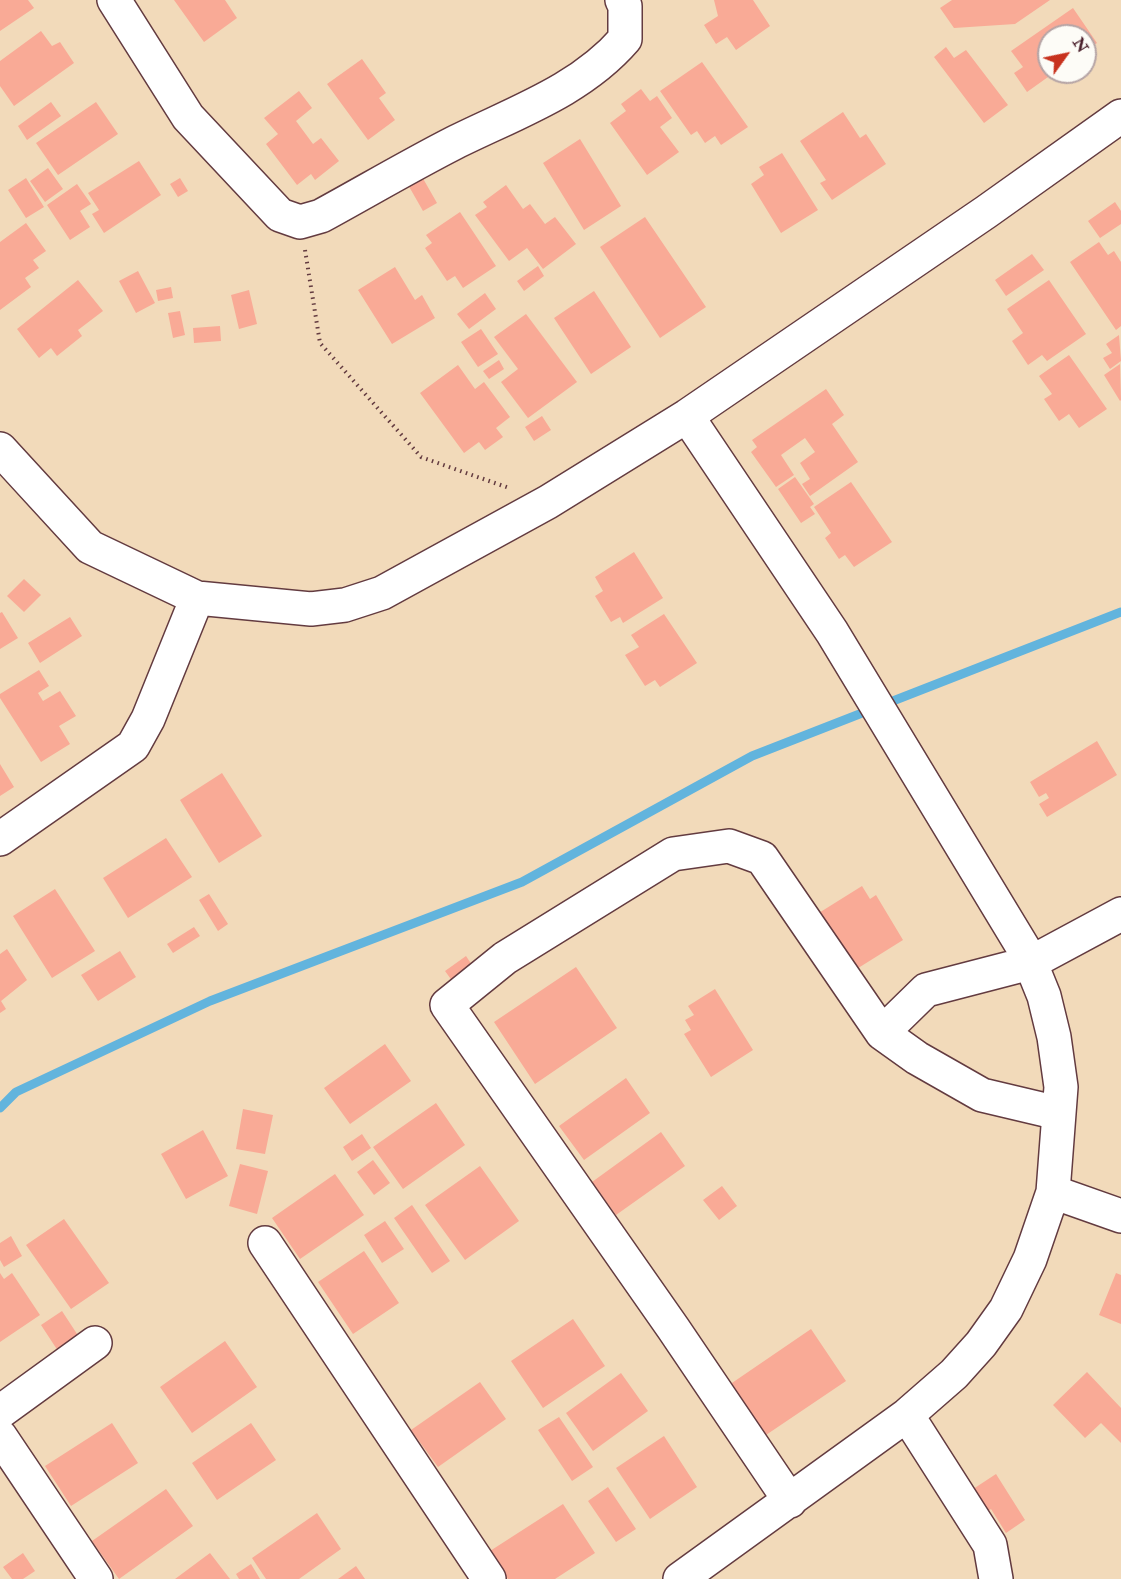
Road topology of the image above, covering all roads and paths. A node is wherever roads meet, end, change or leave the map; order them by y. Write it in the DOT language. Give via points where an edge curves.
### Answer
graph roads {
  1 [pos="114,0"];
  2 [pos="622,0"];
  3 [pos="1121,116"];
  4 [pos="300,222"];
  5 [pos="687,416"];
  6 [pos="0,449"];
  7 [pos="548,502"];
  8 [pos="197,598"];
  9 [pos="0,839"];
  10 [pos="1121,914"];
  11 [pos="1030,963"];
  12 [pos="882,1033"];
  13 [pos="1059,1113"];
  14 [pos="1053,1192"];
  15 [pos="1121,1216"];
  16 [pos="265,1243"];
  17 [pos="95,1343"];
  18 [pos="0,1412"];
  19 [pos="907,1415"];
  20 [pos="0,1436"];
  21 [pos="790,1501"];
  22 [pos="96,1579"];
  23 [pos="489,1579"];
  24 [pos="680,1579"];
  25 [pos="996,1579"];
  1 -- 4 [label="street" via="188,117 280,215"];
  2 -- 4 [label="street" via="625,39 607,60 552,96 453,144 321,216"];
  3 -- 5 [label="street"];
  4 -- 7 [label="path" via="320,343 421,457"];
  5 -- 7 [label="street"];
  5 -- 11 [label="street" via="832,632"];
  6 -- 8 [label="street" via="90,547"];
  7 -- 8 [label="street" via="382,593 345,604 311,609"];
  8 -- 9 [label="street" via="148,719 133,746"];
  10 -- 11 [label="street"];
  11 -- 12 [label="street" via="926,990"];
  11 -- 13 [label="street" via="1044,996 1054,1037 1061,1087"];
  12 -- 13 [label="street" via="982,1095"];
  12 -- 21 [label="street" via="762,858 729,846 674,854 505,958 447,1005"];
  13 -- 14 [label="street"];
  14 -- 15 [label="street"];
  14 -- 19 [label="street" via="1030,1259 1006,1309 954,1374"];
  16 -- 23 [label="street"];
  17 -- 18 [label="street"];
  19 -- 21 [label="street"];
  19 -- 25 [label="street" via="990,1545"];
  20 -- 22 [label="street"];
  21 -- 24 [label="street"];
}
